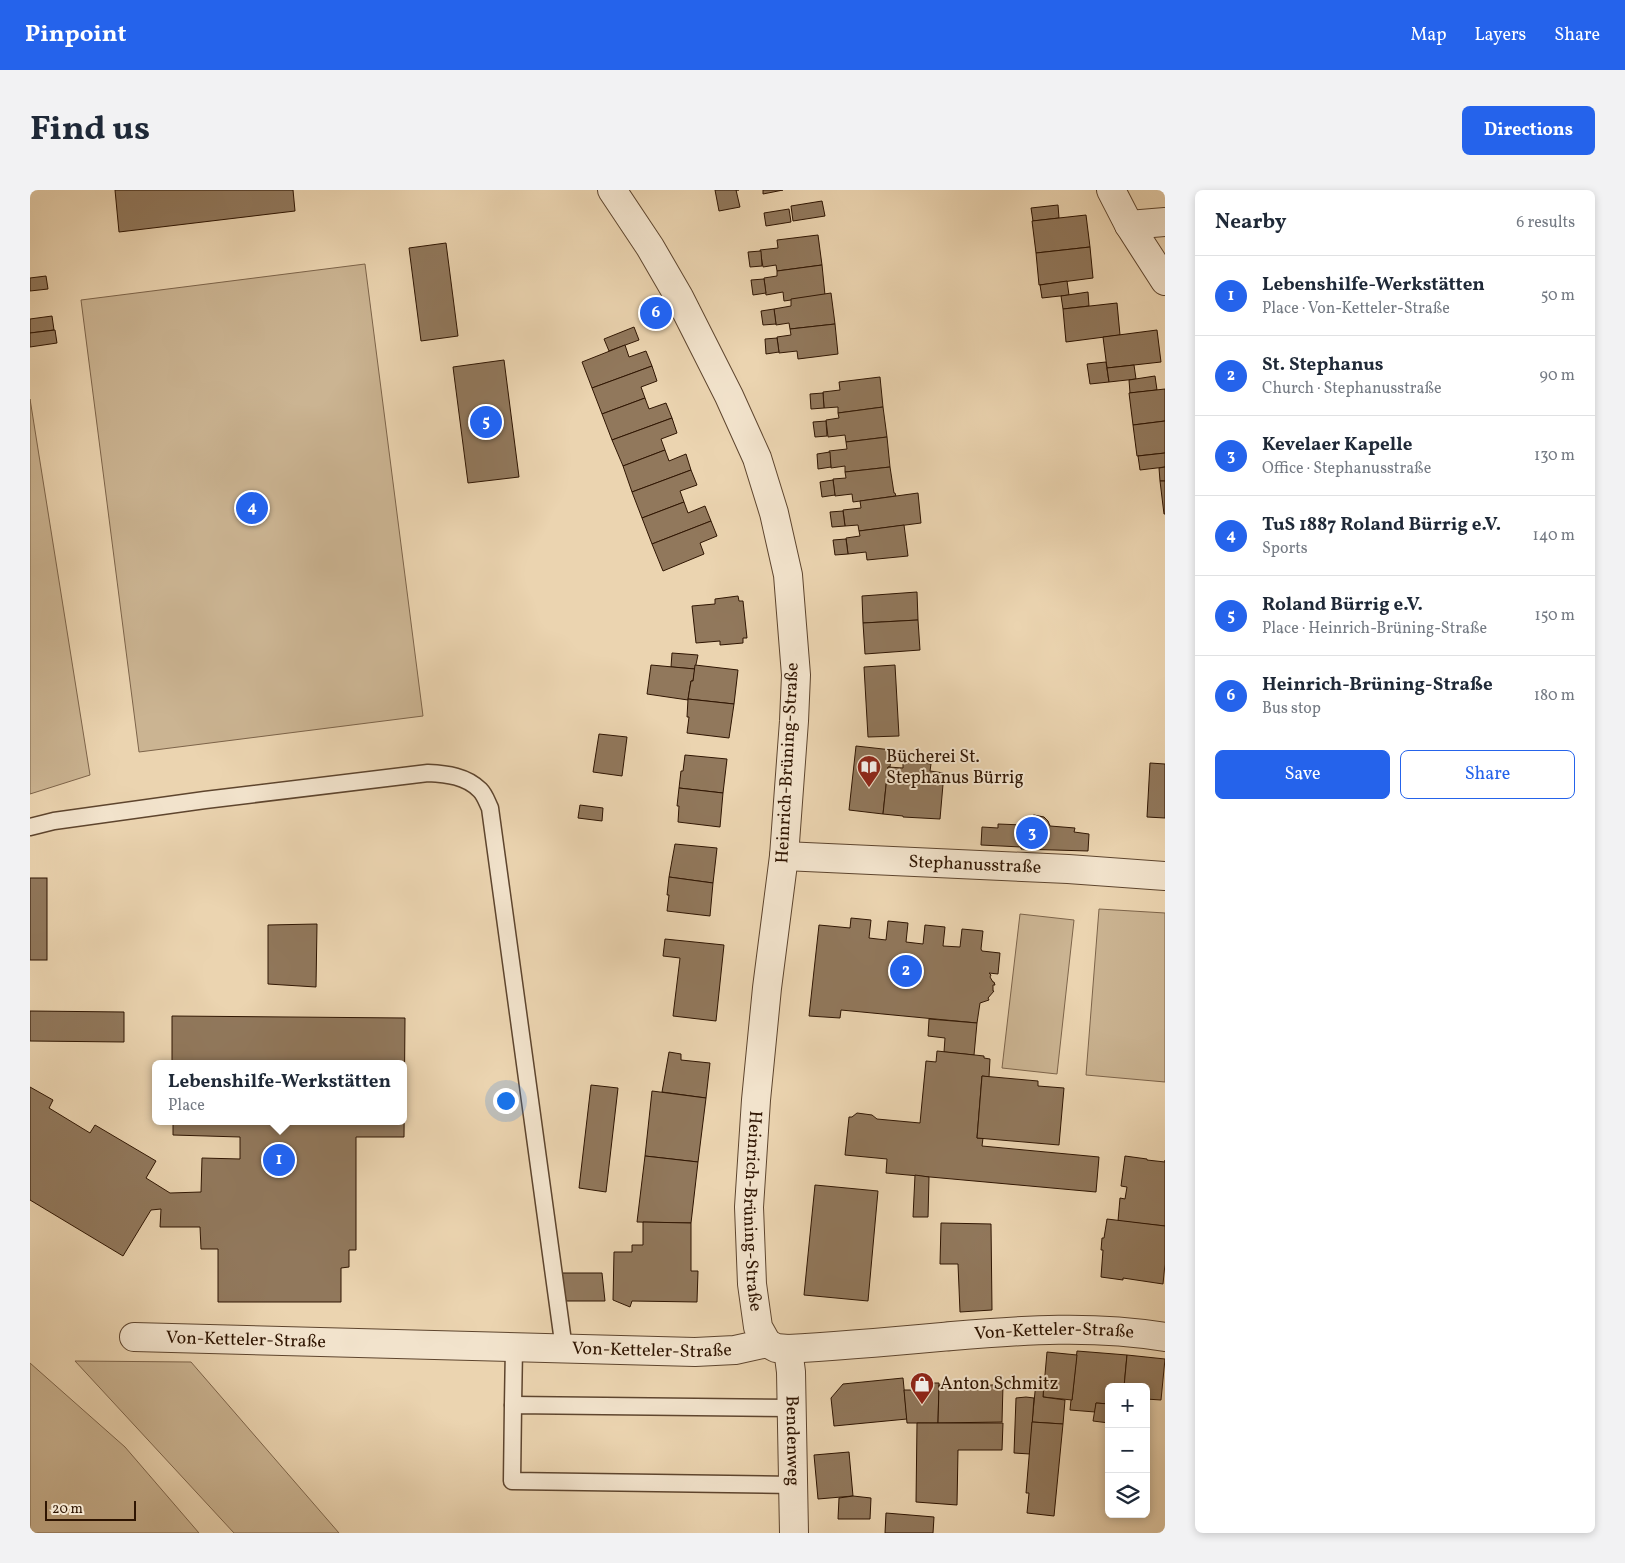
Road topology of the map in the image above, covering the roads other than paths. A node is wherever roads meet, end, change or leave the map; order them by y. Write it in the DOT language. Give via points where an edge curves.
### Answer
graph roads {
  1 [pos="612,190"];
  2 [pos="1111,190"];
  3 [pos="1165,222"];
  4 [pos="1129,226"];
  5 [pos="1165,281"];
  6 [pos="30,827"];
  7 [pos="784,856"];
  8 [pos="1165,876"];
  9 [pos="134,1337"];
  10 [pos="1165,1338"];
  11 [pos="778,1346"];
  12 [pos="514,1347"];
  13 [pos="564,1349"];
  14 [pos="512,1405"];
  15 [pos="792,1408"];
  16 [pos="793,1485"];
  17 [pos="794,1533"];
  1 -- 7 [label="street, Heinrich-Brüning-Straße" via="678,296 729,396 757,458 774,513 788,575 796,675"];
  2 -- 4 [label="street"];
  3 -- 4 [label="street"];
  4 -- 5 [label="street"];
  6 -- 13 [label="lane" via="205,800 428,773 450,774 467,780 481,791 490,808"];
  7 -- 8 [label="street, Stephanusstraße" via="1068,868"];
  7 -- 11 [label="street, Heinrich-Brüning-Straße" via="766,988 749,1206 752,1289 758,1327"];
  9 -- 12 [label="street, Von-Ketteler-Straße"];
  10 -- 11 [label="street, Von-Ketteler-Straße" via="1086,1329 1017,1330"];
  11 -- 13 [label="street, Von-Ketteler-Straße" via="694,1352"];
  11 -- 15 [label="street, Bendenweg" via="792,1372"];
  12 -- 13 [label="street, Von-Ketteler-Straße"];
  12 -- 14 [label="lane"];
  14 -- 15 [label="lane"];
  14 -- 16 [label="lane" via="512,1481"];
  15 -- 16 [label="street, Bendenweg"];
  16 -- 17 [label="street, Bendenweg"];
}
